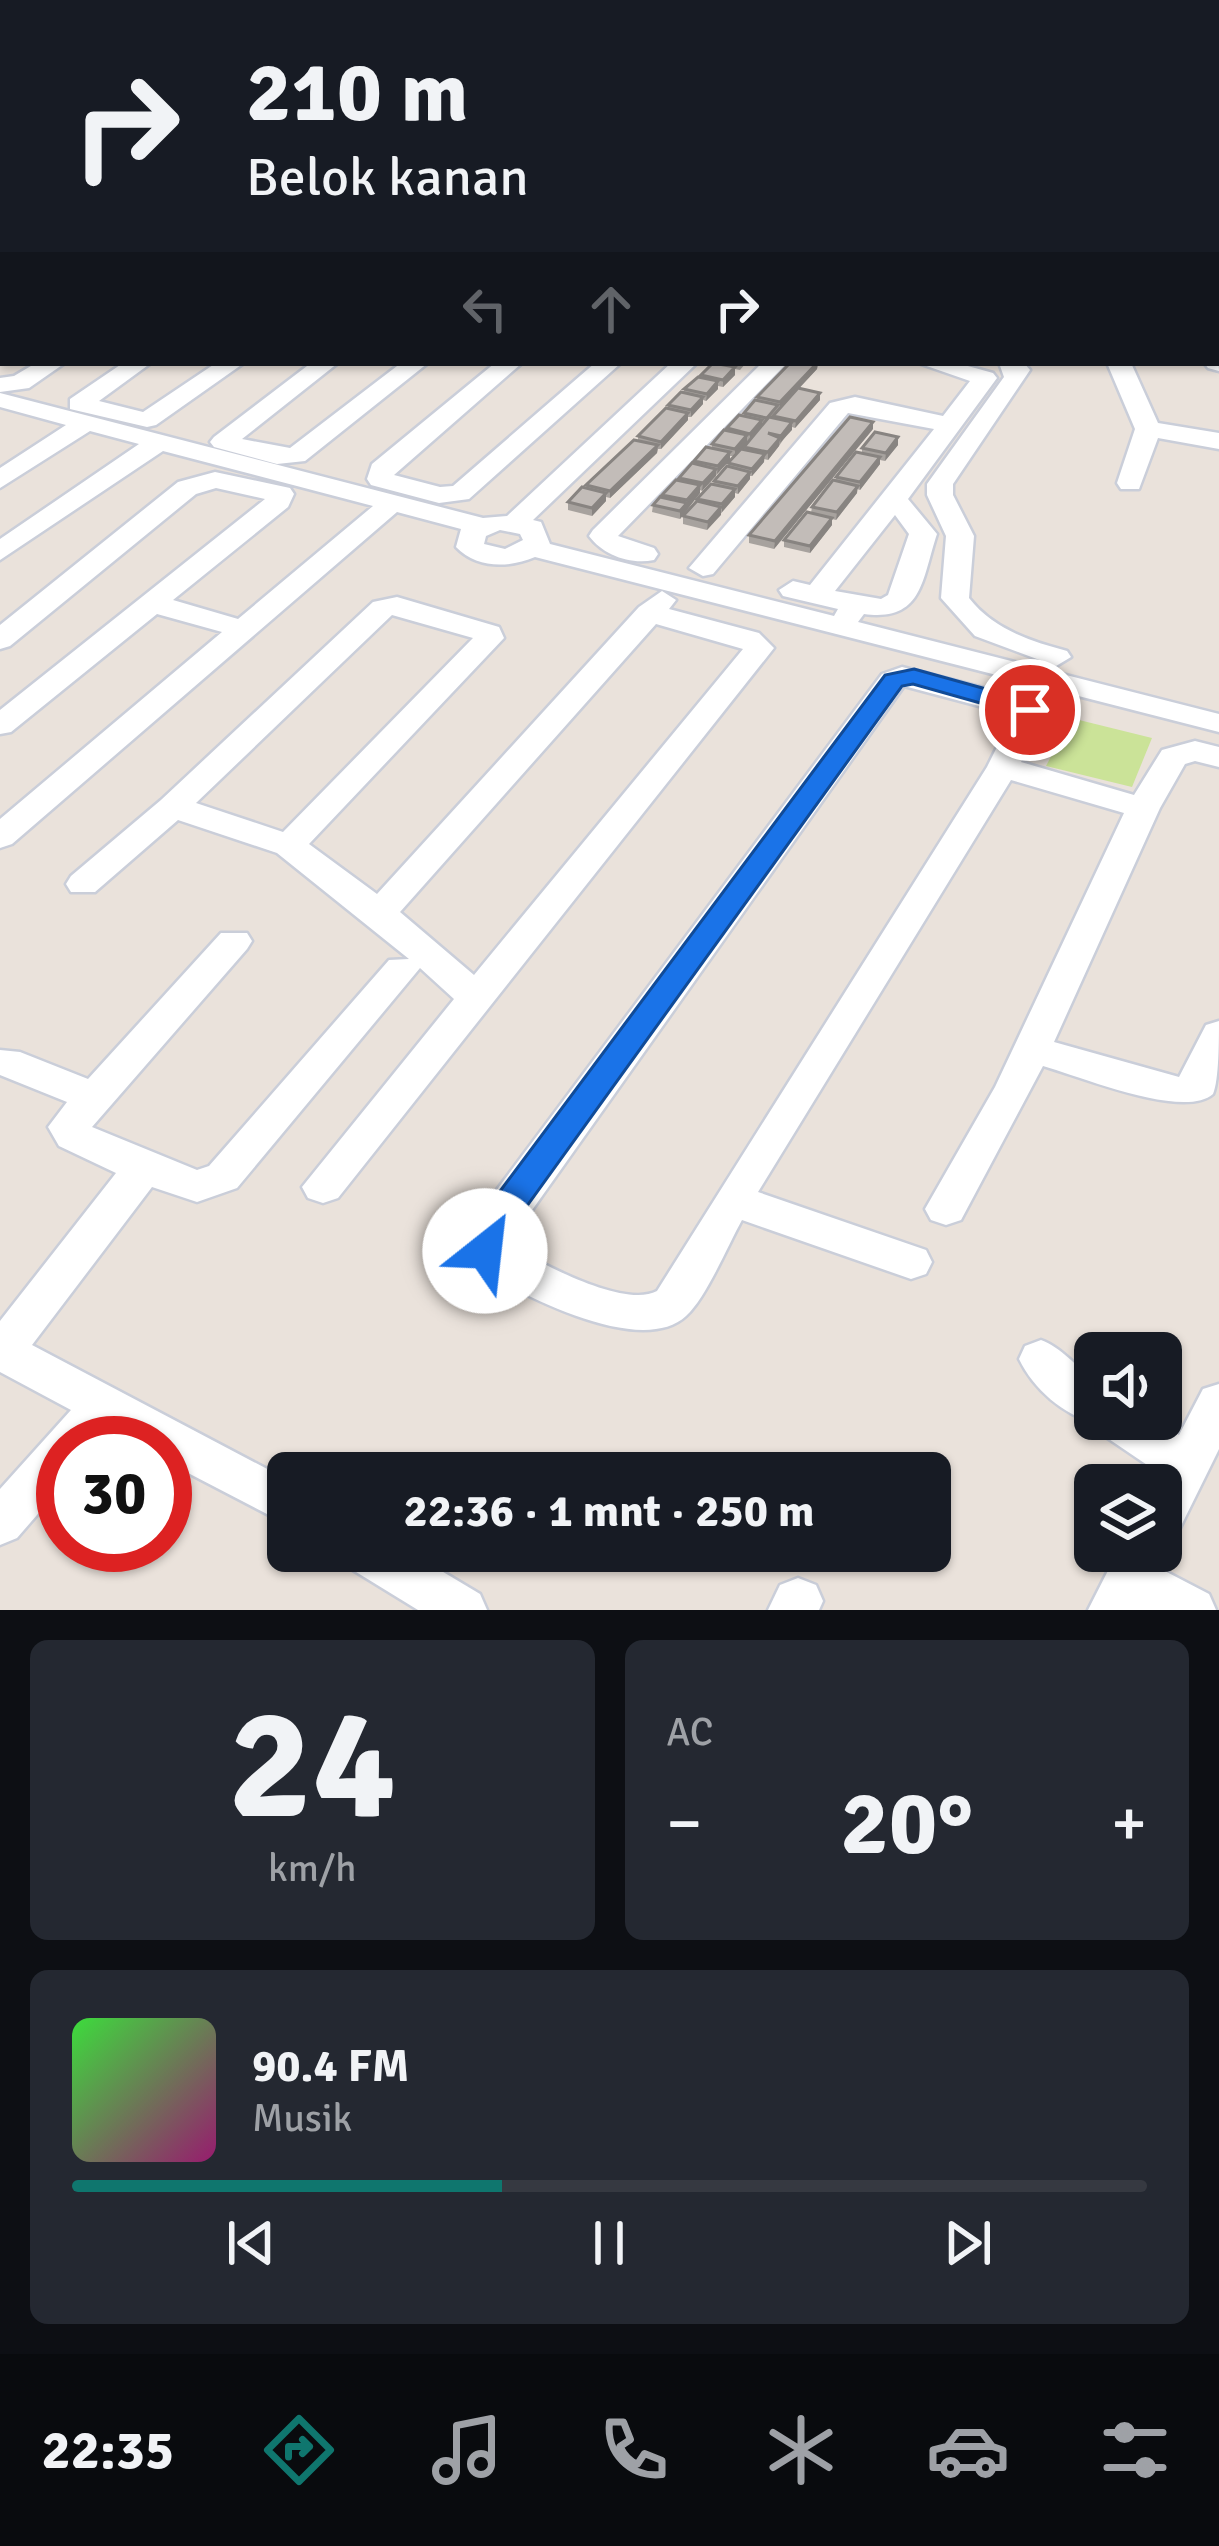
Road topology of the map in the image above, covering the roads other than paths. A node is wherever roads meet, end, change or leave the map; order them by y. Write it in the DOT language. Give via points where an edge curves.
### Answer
graph roads {
  1 [pos="48,366"];
  2 [pos="136,366"];
  3 [pos="228,366"];
  4 [pos="322,366"];
  5 [pos="412,366"];
  6 [pos="505,366"];
  7 [pos="606,366"];
  8 [pos="682,366"];
  9 [pos="772,366"];
  10 [pos="943,366"];
  11 [pos="1014,366"];
  12 [pos="1120,366"];
  13 [pos="4,401"];
  14 [pos="86,423"];
  15 [pos="948,425"];
  16 [pos="1148,429"];
  17 [pos="1219,441"];
  18 [pos="159,442"];
  19 [pos="0,481"];
  20 [pos="1130,483"];
  21 [pos="893,501"];
  22 [pos="392,503"];
  23 [pos="525,535"];
  24 [pos="0,552"];
  25 [pos="689,577"];
  26 [pos="817,596"];
  27 [pos="151,603"];
  28 [pos="649,613"];
  29 [pos="849,614"];
  30 [pos="242,629"];
  31 [pos="0,640"];
  32 [pos="1050,677"];
  33 [pos="1219,701"];
  34 [pos="1030,710"];
  35 [pos="1219,723"];
  36 [pos="0,725"];
  37 [pos="1219,757"];
  38 [pos="1003,767"];
  39 [pos="172,807"];
  40 [pos="1143,808"];
  41 [pos="0,836"];
  42 [pos="289,844"];
  43 [pos="83,884"];
  44 [pos="379,914"];
  45 [pos="234,941"];
  46 [pos="402,969"];
  47 [pos="477,998"];
  48 [pos="1219,1034"];
  49 [pos="1033,1049"];
  50 [pos="6,1062"];
  51 [pos="93,1097"];
  52 [pos="143,1168"];
  53 [pos="322,1187"];
  54 [pos="733,1200"];
  55 [pos="946,1209"];
  56 [pos="911,1262"];
  57 [pos="1,1350"];
  58 [pos="1041,1358"];
  59 [pos="1074,1390"];
  60 [pos="106,1403"];
  61 [pos="1219,1403"];
  62 [pos="95,1416"];
  63 [pos="1148,1440"];
  64 [pos="1187,1466"];
  65 [pos="1182,1476"];
  66 [pos="36,1482"];
  67 [pos="267,1492"];
  68 [pos="0,1523"];
  69 [pos="400,1572"];
  70 [pos="1129,1580"];
  71 [pos="462,1610"];
  72 [pos="1191,1610"];
  1 -- 13 [label="street"];
  2 -- 3 [label="street" via="79,404 147,420"];
  4 -- 5 [label="street" via="223,442 296,456"];
  6 -- 7 [label="street" via="381,470 380,479 460,494"];
  8 -- 23 [label="street"];
  9 -- 25 [label="street" via="603,536"];
  10 -- 15 [label="street" via="985,376"];
  11 -- 33 [label="street" via="1016,377 940,484 960,536 960,608 1035,652"];
  12 -- 16 [label="street"];
  13 -- 14 [label="street"];
  14 -- 18 [label="street"];
  14 -- 19 [label="street"];
  15 -- 21 [label="street"];
  15 -- 25 [label="street" via="855,404 838,408"];
  16 -- 17 [label="street"];
  16 -- 20 [label="street"];
  18 -- 22 [label="street"];
  18 -- 24 [label="street"];
  21 -- 26 [label="street"];
  21 -- 29 [label="street" via="917,521 922,543 901,600"];
  22 -- 23 [label="street" via="481,526 468,542 484,555 517,556"];
  22 -- 30 [label="street"];
  23 -- 25 [label="street"];
  25 -- 26 [label="street"];
  25 -- 28 [label="street"];
  25 -- 29 [label="street"];
  26 -- 29 [label="street"];
  27 -- 30 [label="street"];
  27 -- 31 [label="street" via="281,494 215,480 187,488"];
  27 -- 36 [label="street"];
  28 -- 44 [label="street"];
  28 -- 47 [label="street" via="759,648"];
  29 -- 32 [label="street"];
  30 -- 41 [label="street"];
  32 -- 34 [label="street"];
  32 -- 35 [label="street"];
  34 -- 38 [label="street"];
  34 -- 54 [label="street" via="914,676 893,680 490,1231 485,1251 509,1268 649,1314 673,1303"];
  37 -- 40 [label="street" via="1181,751"];
  38 -- 40 [label="street"];
  38 -- 54 [label="street"];
  39 -- 42 [label="street"];
  39 -- 42 [label="street" via="387,606 489,633"];
  39 -- 43 [label="street"];
  40 -- 49 [label="street"];
  42 -- 44 [label="street"];
  44 -- 47 [label="street"];
  45 -- 51 [label="street"];
  46 -- 52 [label="street" via="223,1177 197,1186"];
  47 -- 53 [label="street"];
  48 -- 49 [label="street" via="1199,1084 1182,1093"];
  49 -- 55 [label="street"];
  50 -- 51 [label="street"];
  51 -- 52 [label="street" via="68,1132"];
  52 -- 57 [label="street"];
  54 -- 56 [label="street"];
  57 -- 60 [label="street"];
  58 -- 59 [label="street"];
  60 -- 62 [label="street"];
  60 -- 67 [label="street"];
  61 -- 64 [label="street"];
  63 -- 64 [label="street"];
  64 -- 65 [label="street"];
  66 -- 68 [label="street"];
  69 -- 71 [label="street"];
  70 -- 72 [label="street"];
}
